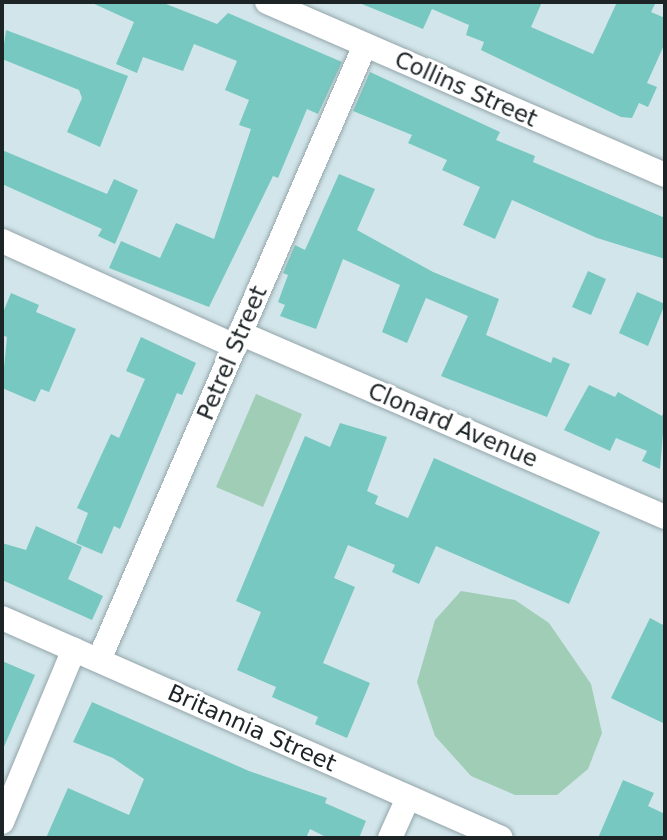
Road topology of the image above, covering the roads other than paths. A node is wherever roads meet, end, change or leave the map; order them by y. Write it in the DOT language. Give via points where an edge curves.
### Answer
graph roads {
  1 [pos="267,2"];
  2 [pos="304,9"];
  3 [pos="365,45"];
  4 [pos="665,176"];
  5 [pos="2,242"];
  6 [pos="238,339"];
  7 [pos="665,517"];
  8 [pos="2,618"];
  9 [pos="74,649"];
  10 [pos="99,660"];
  11 [pos="408,797"];
  12 [pos="2,822"];
  13 [pos="390,838"];
  14 [pos="501,838"];
  1 -- 2 [label="street, Collins Street"];
  2 -- 3 [label="street, Collins Street"];
  3 -- 4 [label="street, Collins Street"];
  3 -- 6 [label="street, Petrel Street"];
  5 -- 6 [label="street, Clonard Avenue"];
  6 -- 7 [label="street, Clonard Avenue"];
  6 -- 10 [label="street, Petrel Street"];
  8 -- 9 [label="street, Britannia Street"];
  9 -- 10 [label="street, Britannia Street"];
  9 -- 12 [label="street"];
  10 -- 11 [label="street, Britannia Street"];
  11 -- 13 [label="street"];
  11 -- 14 [label="street, Britannia Street"];
}
